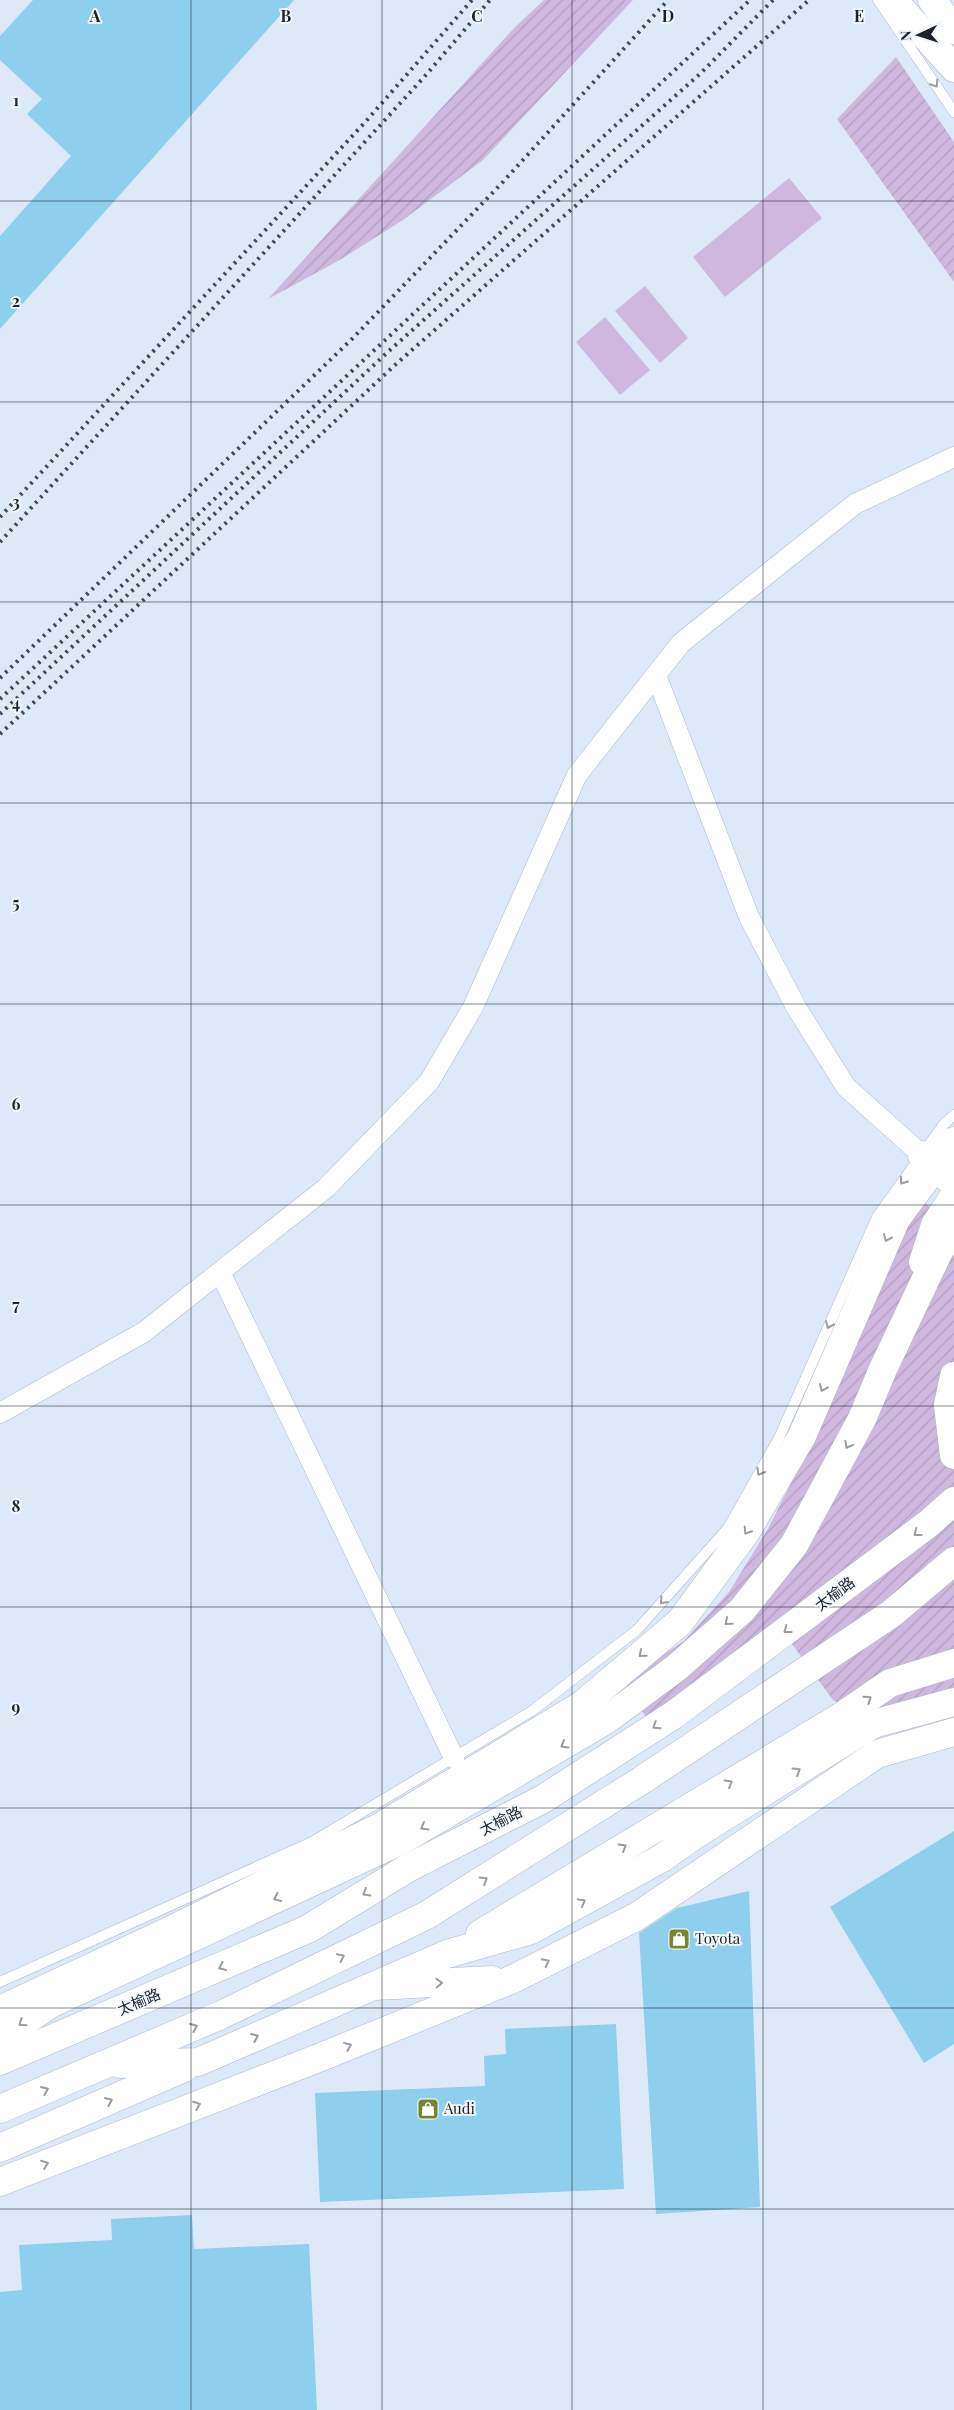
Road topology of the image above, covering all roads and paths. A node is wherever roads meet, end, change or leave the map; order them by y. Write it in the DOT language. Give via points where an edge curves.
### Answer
graph roads {
  1 [pos="878,0"];
  2 [pos="893,0"];
  3 [pos="932,0"];
  4 [pos="942,35"];
  5 [pos="954,68"];
  6 [pos="954,78"];
  7 [pos="954,112"];
  8 [pos="954,457"];
  9 [pos="656,675"];
  10 [pos="954,1115"];
  11 [pos="954,1141"];
  12 [pos="928,1160"];
  13 [pos="954,1184"];
  14 [pos="954,1196"];
  15 [pos="954,1233"];
  16 [pos="220,1272"];
  17 [pos="898,1336"];
  18 [pos="954,1376"];
  19 [pos="0,1413"];
  20 [pos="954,1455"];
  21 [pos="954,1501"];
  22 [pos="954,1561"];
  23 [pos="954,1663"];
  24 [pos="954,1702"];
  25 [pos="954,1732"];
  26 [pos="454,1758"];
  27 [pos="692,1821"];
  28 [pos="513,1978"];
  29 [pos="0,1982"];
  30 [pos="373,1986"];
  31 [pos="0,2010"];
  32 [pos="0,2038"];
  33 [pos="0,2061"];
  34 [pos="198,2062"];
  35 [pos="106,2064"];
  36 [pos="0,2109"];
  37 [pos="0,2148"];
  38 [pos="0,2182"];
  1 -- 7 [label="lane, one-way"];
  2 -- 4 [label="main road"];
  3 -- 4 [label="main road"];
  4 -- 5 [label="main road"];
  4 -- 6 [label="main road"];
  8 -- 9 [label="street" via="856,504 681,643"];
  9 -- 12 [label="street" via="749,917 796,1007 846,1086"];
  9 -- 16 [label="street" via="577,775 473,1007 429,1082 326,1188"];
  10 -- 12 [label="lane" via="944,1124"];
  11 -- 12 [label="main road"];
  12 -- 13 [label="main road"];
  12 -- 26 [label="lane, one-way" via="877,1217 779,1438 728,1528 637,1630 532,1712"];
  12 -- 31 [label="main road, one-way" via="896,1219 802,1436 746,1532 680,1622 582,1705 380,1827"];
  14 -- 17 [label="main road" via="935,1225"];
  15 -- 17 [label="main road" via="940,1248"];
  16 -- 19 [label="street" via="144,1332"];
  16 -- 26 [label="street"];
  17 -- 32 [label="main road, one-way" via="862,1419 794,1545 742,1610 676,1668 606,1720 402,1840 52,2002"];
  18 -- 20 [label="main road" via="948,1405"];
  21 -- 33 [label="main road, 太榆路, one-way" via="928,1524 675,1714 543,1799 408,1868 308,1929"];
  35 -- 22 [label="main road, one-way" via="221,2015 427,1915 642,1780 891,1614"];
  27 -- 23 [label="main road, one-way" via="890,1683"];
  27 -- 24 [label="main road, one-way" via="873,1724"];
  28 -- 25 [label="main road, one-way" via="636,1917 877,1754"];
  26 -- 29 [label="lane" via="312,1842"];
  30 -- 27 [label="main road, one-way" via="447,1954"];
  30 -- 28 [label="main road, one-way"];
  38 -- 28 [label="main road, one-way"];
  34 -- 30 [label="main road, one-way"];
  34 -- 35 [label="main road"];
  37 -- 34 [label="main road, one-way"];
  36 -- 35 [label="main road, one-way"];
}
